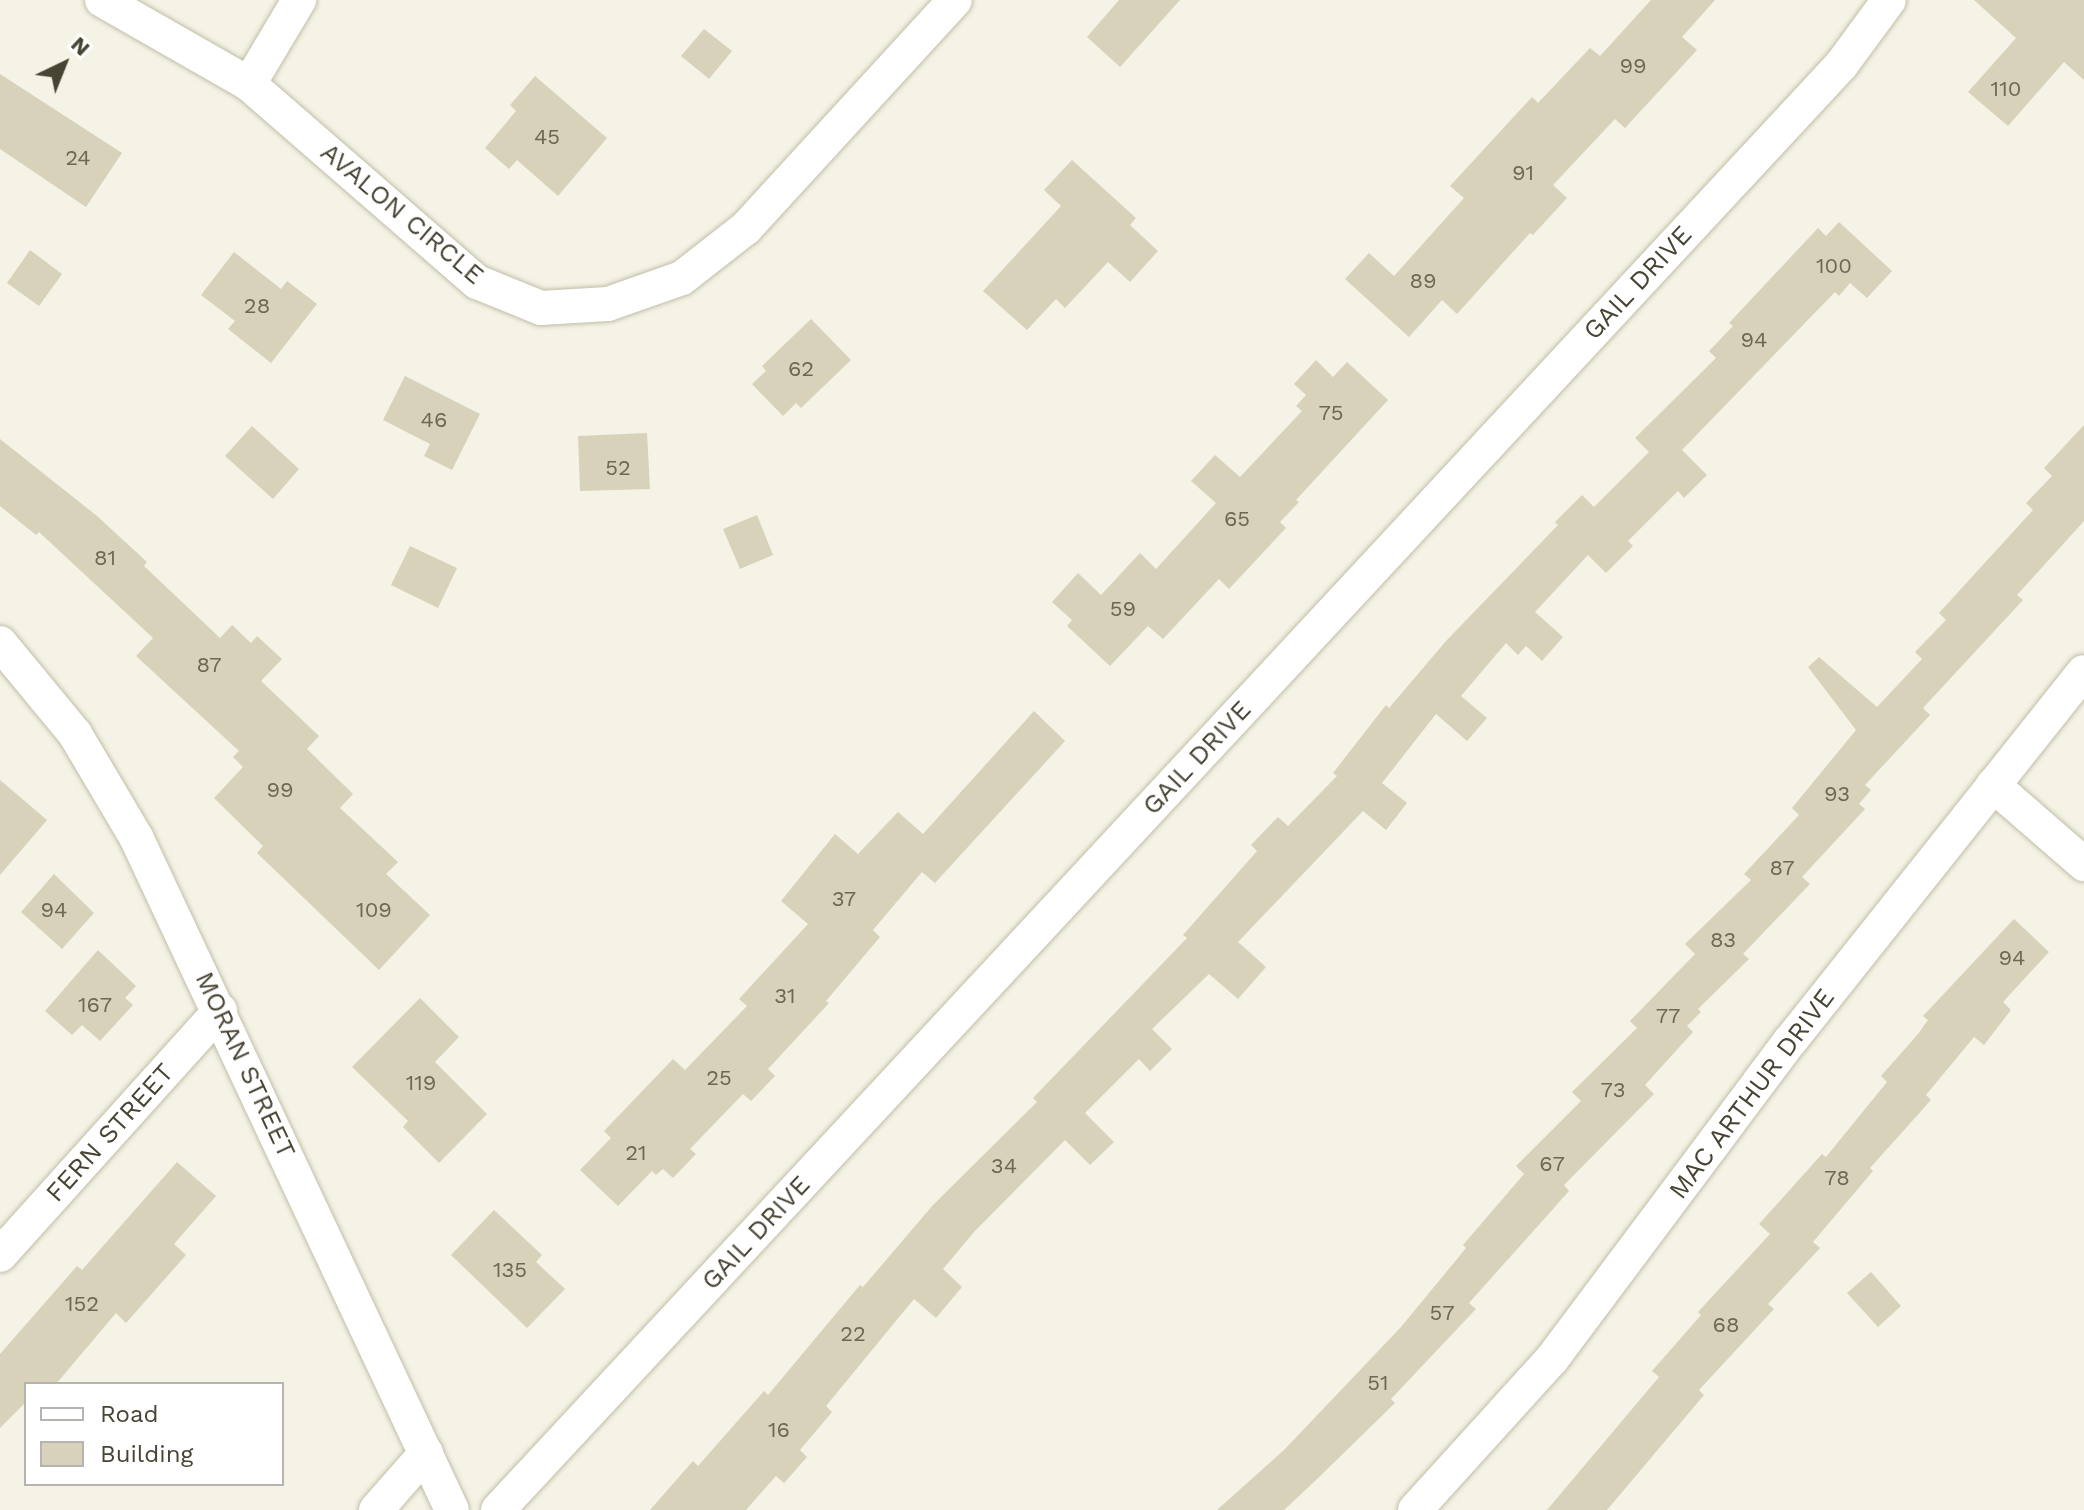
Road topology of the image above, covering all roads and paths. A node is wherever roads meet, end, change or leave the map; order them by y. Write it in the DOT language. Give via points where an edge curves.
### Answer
graph roads {
  1 [pos="102,0"];
  2 [pos="299,0"];
  3 [pos="955,0"];
  4 [pos="1889,0"];
  5 [pos="249,84"];
  6 [pos="0,643"];
  7 [pos="2084,672"];
  8 [pos="1993,785"];
  9 [pos="2084,864"];
  10 [pos="220,1011"];
  11 [pos="0,1255"];
  12 [pos="426,1453"];
  13 [pos="376,1510"];
  14 [pos="452,1510"];
  15 [pos="498,1510"];
  16 [pos="1415,1510"];
  1 -- 5 [label="street, AVALON CIRCLE"];
  2 -- 5 [label="street"];
  3 -- 5 [label="street, AVALON CIRCLE" via="746,228 682,278 608,304 541,308 477,282"];
  4 -- 15 [label="street, GAIL DRIVE" via="1842,64"];
  6 -- 10 [label="street, MORAN STREET" via="55,707 106,783"];
  7 -- 8 [label="street, MAC ARTHUR DRIVE"];
  8 -- 9 [label="street"];
  8 -- 16 [label="street, MAC ARTHUR DRIVE" via="1791,1040 1552,1359"];
  10 -- 11 [label="street, FERN STREET"];
  10 -- 12 [label="street, MORAN STREET"];
  12 -- 13 [label="street"];
  12 -- 14 [label="street, MORAN STREET"];
}
